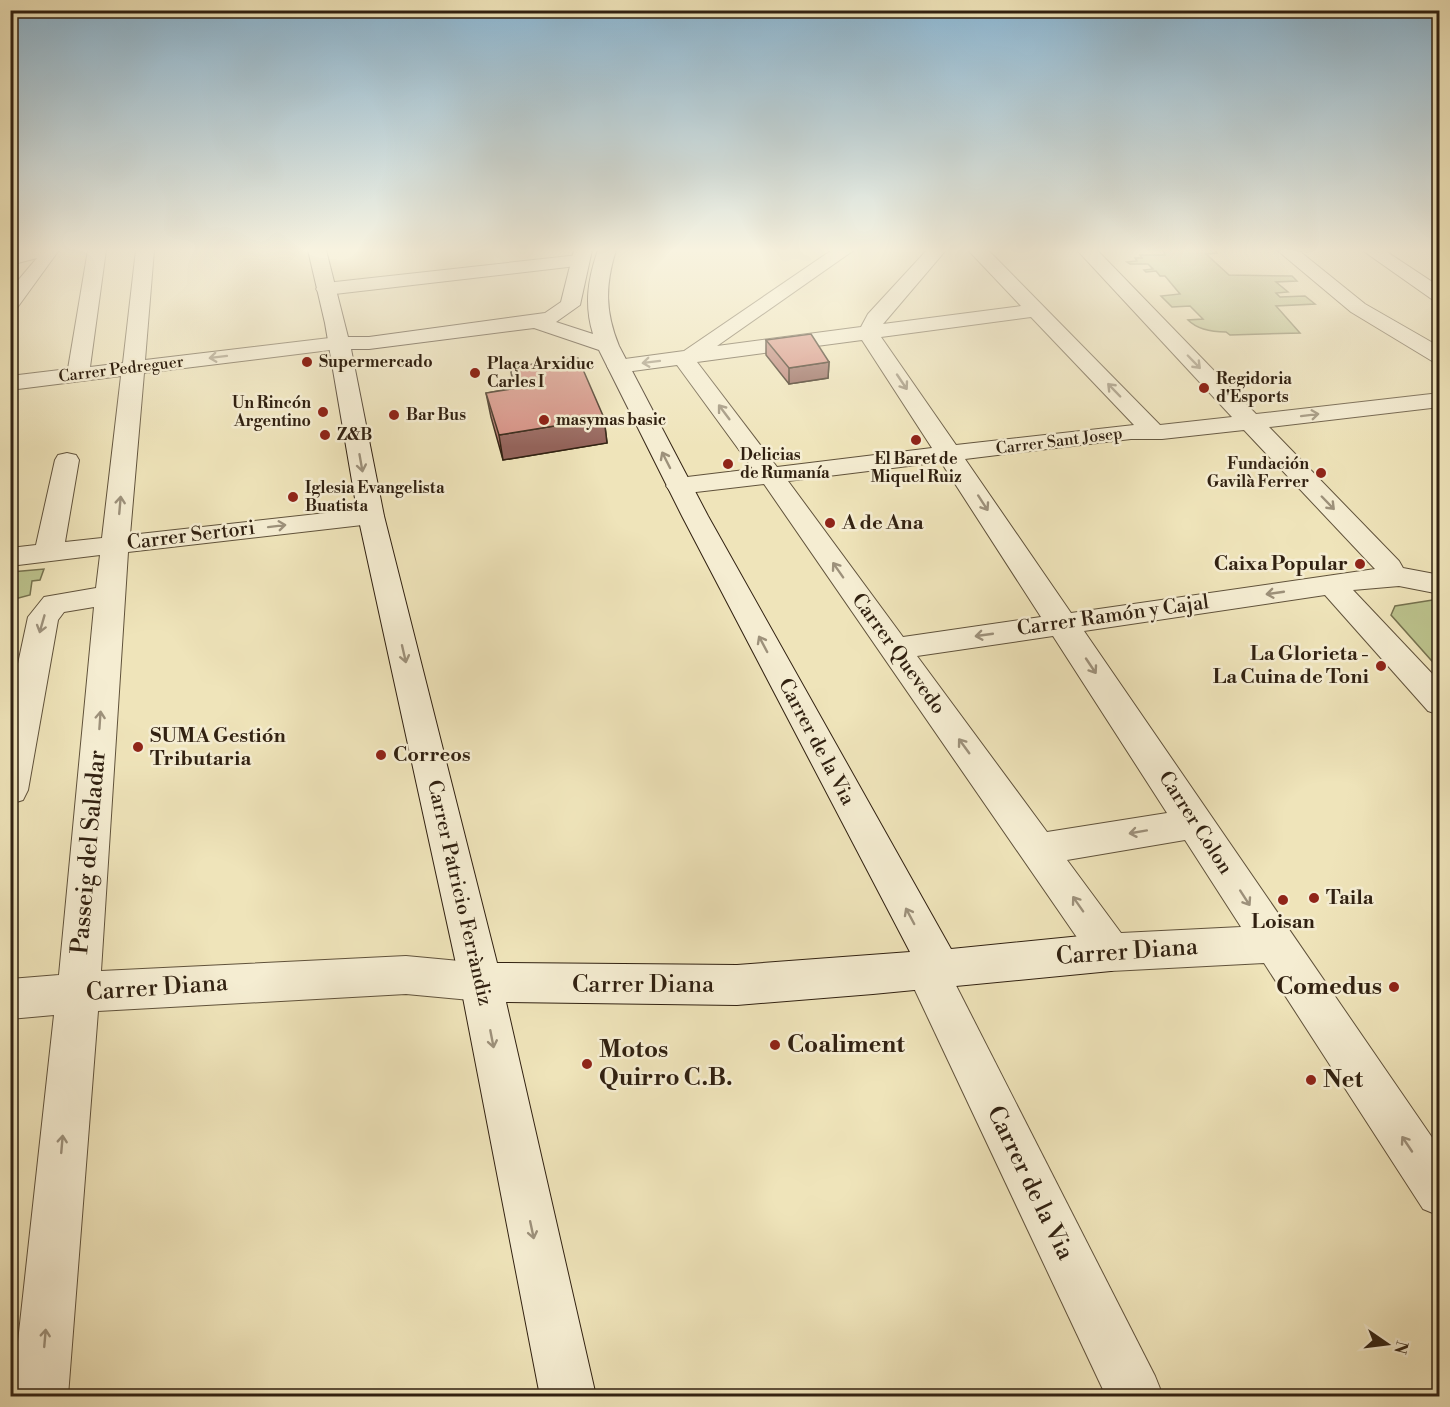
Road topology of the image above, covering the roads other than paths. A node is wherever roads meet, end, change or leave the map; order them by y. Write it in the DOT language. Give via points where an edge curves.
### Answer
graph roads {
  1 [pos="87,316"];
  2 [pos="138,316"];
  3 [pos="332,316"];
  4 [pos="554,316"];
  5 [pos="597,316"];
  6 [pos="750,316"];
  7 [pos="877,316"];
  8 [pos="997,316"];
  9 [pos="1042,316"];
  10 [pos="1149,316"];
  11 [pos="1371,316"];
  12 [pos="535,322"];
  13 [pos="869,334"];
  14 [pos="338,342"];
  15 [pos="609,346"];
  16 [pos="1440,356"];
  17 [pos="683,358"];
  18 [pos="132,368"];
  19 [pos="78,374"];
  20 [pos="10,383"];
  21 [pos="1440,400"];
  22 [pos="1252,423"];
  23 [pos="1154,432"];
  24 [pos="951,454"];
  25 [pos="67,460"];
  26 [pos="771,475"];
  27 [pos="687,501"];
  28 [pos="371,516"];
  29 [pos="116,545"];
  30 [pos="49,552"];
  31 [pos="10,556"];
  32 [pos="1389,575"];
  33 [pos="1332,585"];
  34 [pos="1440,585"];
  35 [pos="110,595"];
  36 [pos="1063,623"];
  37 [pos="893,649"];
  38 [pos="1440,703"];
  39 [pos="10,790"];
  40 [pos="1196,823"];
  41 [pos="1039,849"];
  42 [pos="1274,944"];
  43 [pos="1111,952"];
  44 [pos="932,968"];
  45 [pos="481,982"];
  46 [pos="78,994"];
  47 [pos="10,999"];
  48 [pos="1440,1192"];
  49 [pos="40,1396"];
  50 [pos="568,1396"];
  51 [pos="1135,1396"];
  1 -- 19 [label="street"];
  2 -- 18 [label="street, Passeig del Saladar"];
  3 -- 14 [label="street, Carrer Patricio Ferràndiz"];
  4 -- 12 [label="street"];
  5 -- 15 [label="street"];
  6 -- 17 [label="street"];
  7 -- 13 [label="street"];
  8 -- 13 [label="street"];
  23 -- 9 [label="street, one-way"];
  10 -- 22 [label="street, one-way"];
  11 -- 16 [label="street"];
  12 -- 14 [label="street" via="369,343"];
  12 -- 15 [label="street"];
  13 -- 17 [label="street"];
  13 -- 24 [label="street, Carrer Colon, one-way"];
  14 -- 18 [label="street, Carrer Pedreguer, one-way"];
  14 -- 28 [label="street, Carrer Patricio Ferràndiz, one-way"];
  17 -- 15 [label="street, one-way"];
  27 -- 15 [label="street, Carrer de la Via, one-way"];
  26 -- 17 [label="street, Carrer Quevedo, one-way"];
  18 -- 19 [label="street, Carrer Pedreguer"];
  29 -- 18 [label="street, Passeig del Saladar, one-way"];
  19 -- 20 [label="street, Carrer Pedreguer"];
  22 -- 21 [label="street, Carrer Sant Josep, one-way"];
  22 -- 23 [label="street, Carrer Sant Josep"];
  22 -- 32 [label="street, one-way" via="1389,567"];
  23 -- 24 [label="street, Carrer Sant Josep"];
  24 -- 26 [label="street, Carrer Sant Josep"];
  24 -- 36 [label="street, Carrer Colon, one-way"];
  25 -- 30 [label="street"];
  26 -- 27 [label="street, Carrer Sant Josep"];
  37 -- 26 [label="street, Carrer Quevedo, one-way"];
  44 -- 27 [label="street, Carrer de la Via, one-way"];
  29 -- 28 [label="street, Carrer Sertori, one-way"];
  28 -- 45 [label="street, Carrer Patricio Ferràndiz, one-way"];
  29 -- 30 [label="street, Carrer Sertori"];
  29 -- 35 [label="street, Passeig del Saladar"];
  30 -- 31 [label="street, Carrer Sertori"];
  32 -- 33 [label="street, Carrer Ramón y Cajal"];
  32 -- 34 [label="street, Carrer Ramón y Cajal"];
  33 -- 36 [label="street, Carrer Ramón y Cajal, one-way"];
  33 -- 38 [label="street"];
  35 -- 39 [label="street, one-way" via="55,604 43,617"];
  46 -- 35 [label="street, Passeig del Saladar, one-way"];
  36 -- 37 [label="street, Carrer Ramón y Cajal, one-way"];
  36 -- 40 [label="street, Carrer Colon, one-way"];
  41 -- 37 [label="street, Carrer Quevedo, one-way"];
  40 -- 41 [label="street, one-way"];
  40 -- 42 [label="street, Carrer Colon, one-way"];
  43 -- 41 [label="street, Carrer Quevedo, one-way"];
  42 -- 43 [label="street, Carrer Diana"];
  48 -- 42 [label="street, Carrer Colon, one-way"];
  43 -- 44 [label="street, Carrer Diana"];
  44 -- 45 [label="street, Carrer Diana" via="737,985"];
  44 -- 51 [label="street, Carrer de la Via"];
  45 -- 46 [label="street, Carrer Diana" via="406,975"];
  45 -- 50 [label="street, Carrer Patricio Ferràndiz, one-way"];
  46 -- 47 [label="street, Carrer Diana"];
  49 -- 46 [label="street, Passeig del Saladar, one-way"];
}
